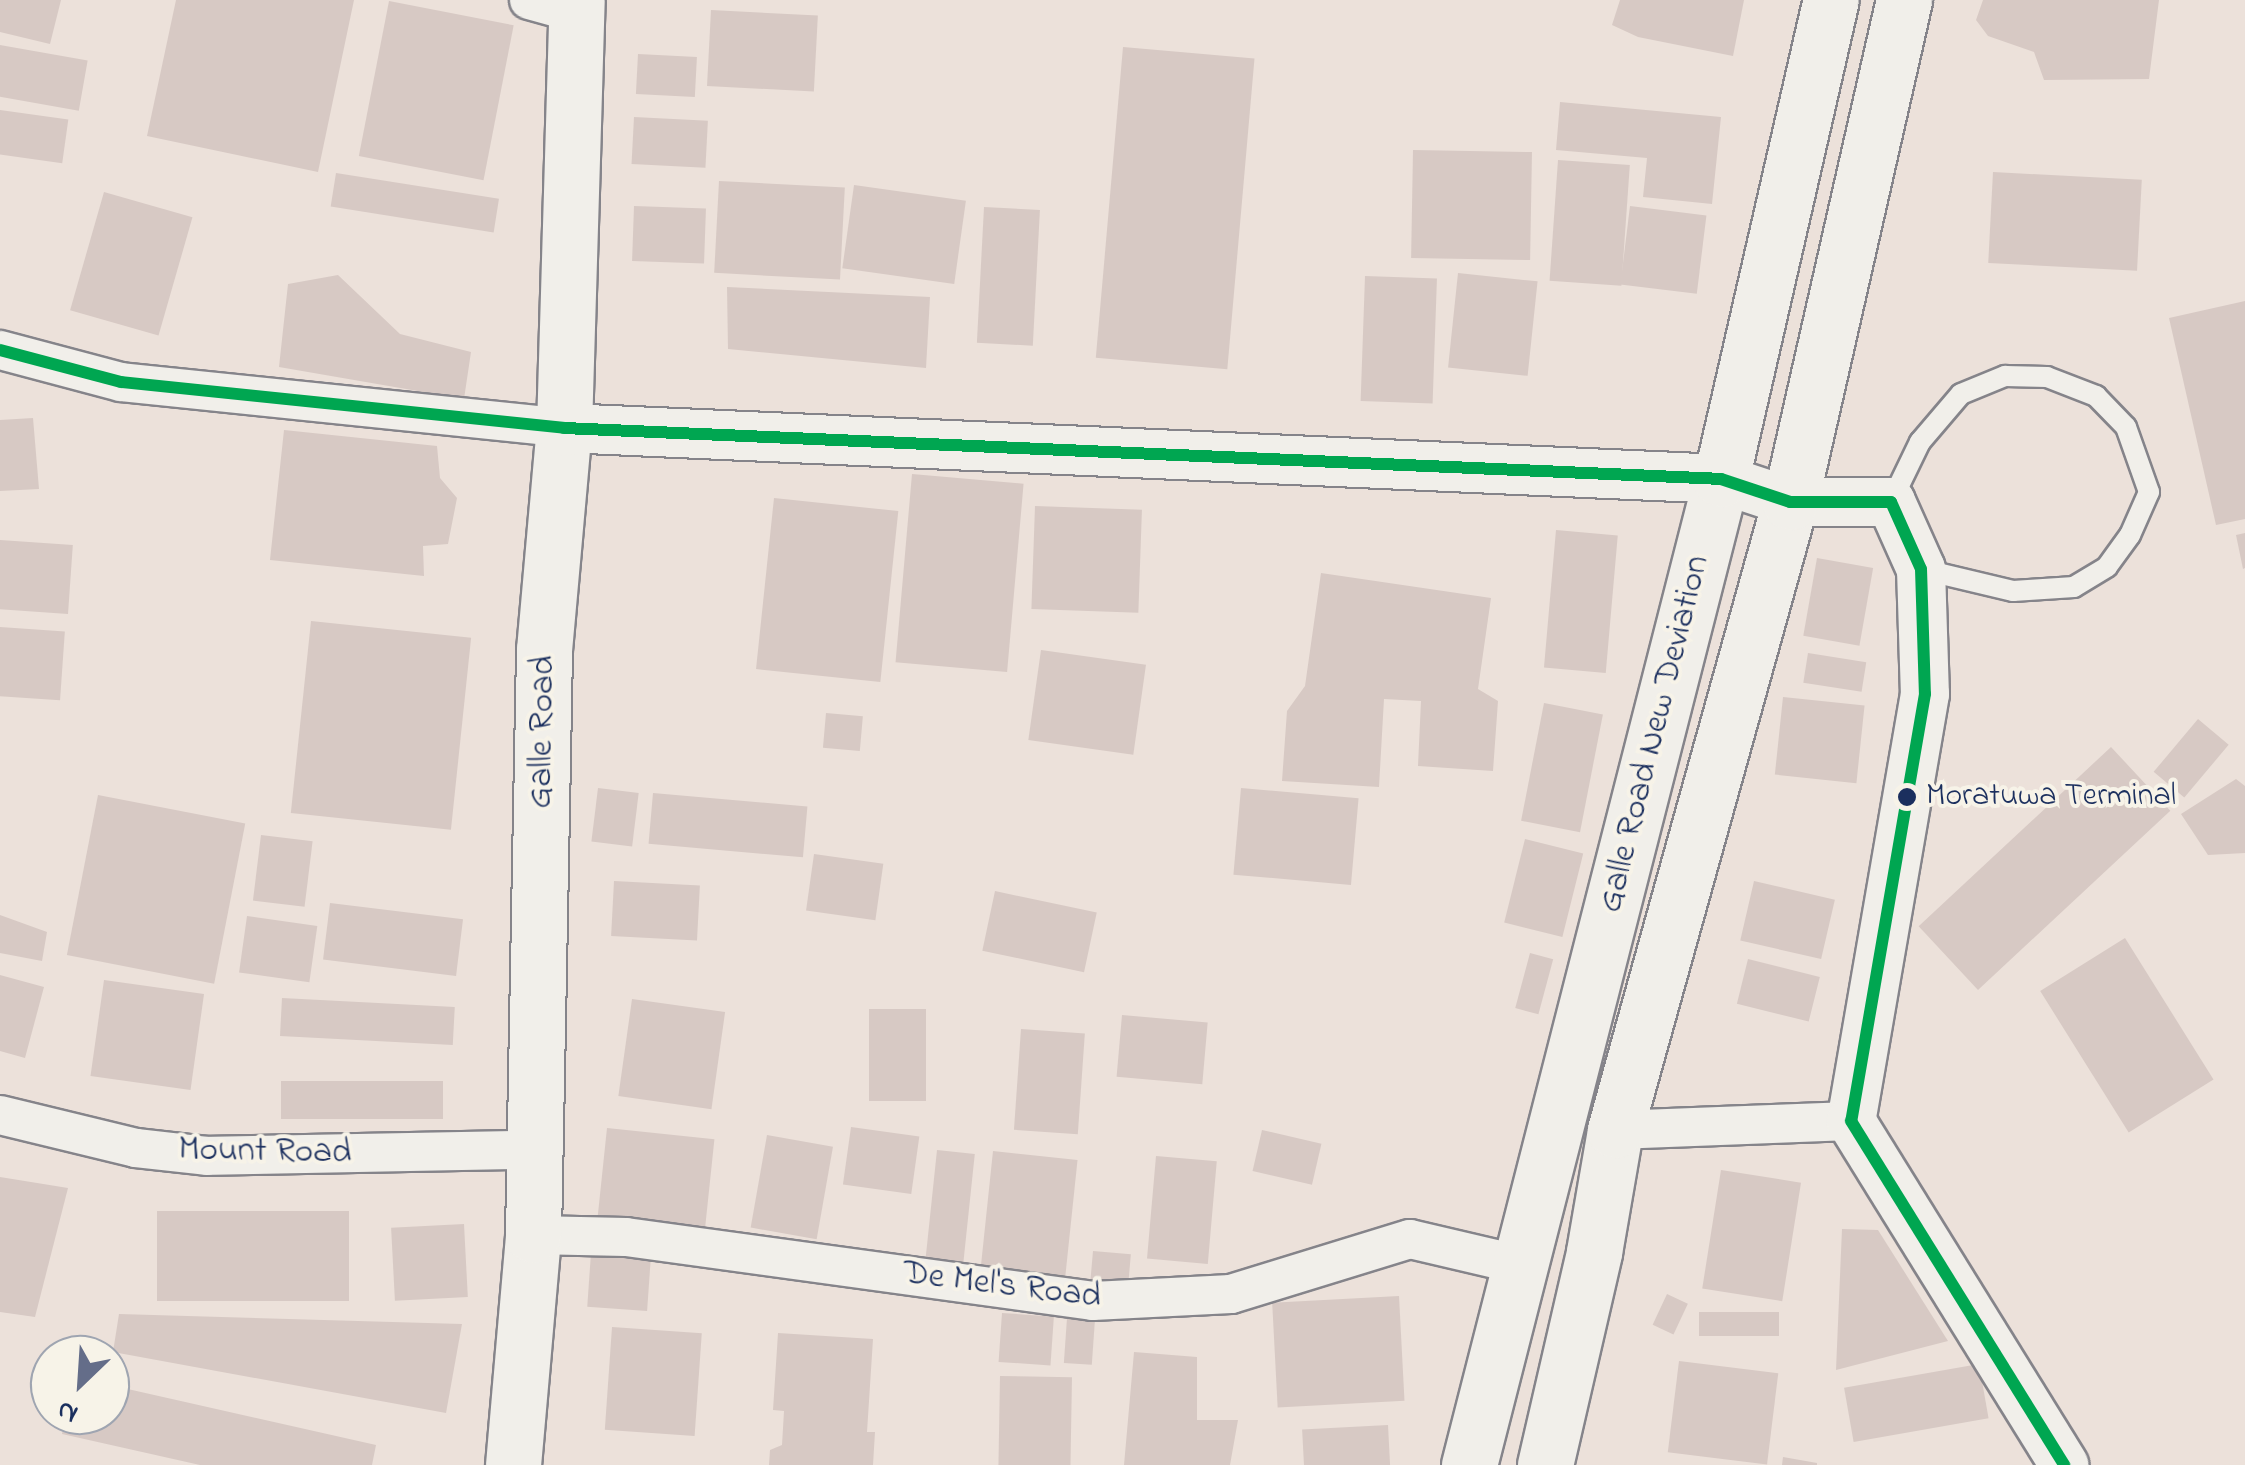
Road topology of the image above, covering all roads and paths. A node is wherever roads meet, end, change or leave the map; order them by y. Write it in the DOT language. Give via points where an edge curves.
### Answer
graph roads {
  1 [pos="1831,0"];
  2 [pos="1904,0"];
  3 [pos="561,4"];
  4 [pos="0,350"];
  5 [pos="564,428"];
  6 [pos="1720,480"];
  7 [pos="1790,502"];
  8 [pos="1890,502"];
  9 [pos="1921,570"];
  10 [pos="0,1115"];
  11 [pos="1851,1122"];
  12 [pos="1615,1130"];
  13 [pos="534,1150"];
  14 [pos="534,1235"];
  15 [pos="1521,1265"];
  16 [pos="513,1465"];
  17 [pos="1468,1465"];
  18 [pos="1545,1465"];
  19 [pos="2064,1465"];
  1 -- 6 [label="main road, Galle Road New Deviation"];
  2 -- 7 [label="main road, Galle Road New Deviation"];
  3 -- 5 [label="main road, Galle Road"];
  4 -- 5 [label="street" via="121,382"];
  5 -- 6 [label="street"];
  5 -- 13 [label="main road, Galle Road" via="544,650"];
  6 -- 7 [label="street"];
  6 -- 15 [label="main road, Galle Road New Deviation"];
  7 -- 8 [label="street"];
  7 -- 12 [label="main road, Galle Road New Deviation"];
  8 -- 9 [label="street"];
  8 -- 9 [label="lane" via="1920,442 1961,394 2005,376 2047,377 2096,396 2126,426 2148,492 2108,567 2074,587 2013,592"];
  9 -- 11 [label="street" via="1925,694"];
  10 -- 13 [label="street, Mount Road" via="136,1148 208,1156"];
  11 -- 12 [label="street"];
  11 -- 19 [label="street"];
  12 -- 18 [label="main road, Galle Road New Deviation"];
  13 -- 14 [label="main road, Galle Road"];
  14 -- 15 [label="street, De Mel's Road" via="626,1237 1093,1301 1232,1294 1410,1239"];
  14 -- 16 [label="main road, Galle Road"];
  15 -- 17 [label="main road, Galle Road New Deviation"];
}
